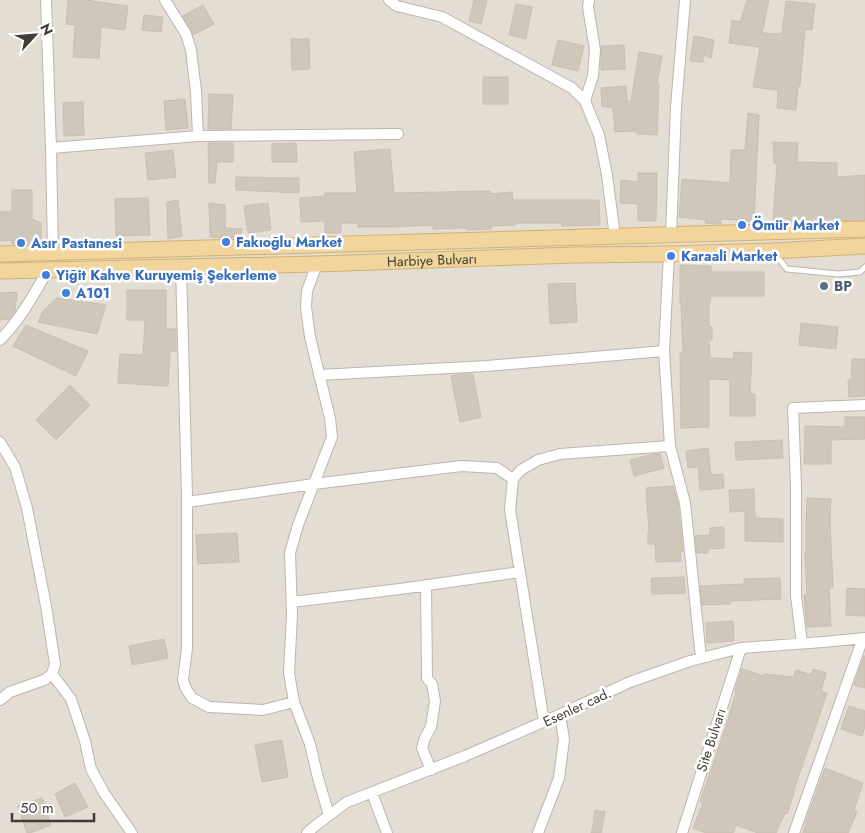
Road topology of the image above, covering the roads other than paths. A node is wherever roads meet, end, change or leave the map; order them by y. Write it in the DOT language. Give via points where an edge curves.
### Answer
graph roads {
  1 [pos="46,0"];
  2 [pos="165,0"];
  3 [pos="389,0"];
  4 [pos="589,0"];
  5 [pos="686,0"];
  6 [pos="585,101"];
  7 [pos="398,134"];
  8 [pos="198,136"];
  9 [pos="51,148"];
  10 [pos="865,229"];
  11 [pos="671,235"];
  12 [pos="615,237"];
  13 [pos="865,246"];
  14 [pos="772,251"];
  15 [pos="53,253"];
  16 [pos="0,254"];
  17 [pos="669,254"];
  18 [pos="317,264"];
  19 [pos="181,266"];
  20 [pos="865,267"];
  21 [pos="48,270"];
  22 [pos="0,271"];
  23 [pos="0,340"];
  24 [pos="664,351"];
  25 [pos="319,375"];
  26 [pos="865,405"];
  27 [pos="0,442"];
  28 [pos="670,446"];
  29 [pos="512,479"];
  30 [pos="314,484"];
  31 [pos="187,502"];
  32 [pos="520,572"];
  33 [pos="426,585"];
  34 [pos="292,602"];
  35 [pos="864,638"];
  36 [pos="802,644"];
  37 [pos="741,648"];
  38 [pos="701,658"];
  39 [pos="52,674"];
  40 [pos="0,700"];
  41 [pos="294,702"];
  42 [pos="560,715"];
  43 [pos="544,722"];
  44 [pos="430,770"];
  45 [pos="372,792"];
  46 [pos="329,815"];
  47 [pos="132,833"];
  48 [pos="307,833"];
  49 [pos="388,833"];
  50 [pos="538,833"];
  51 [pos="682,833"];
  52 [pos="794,833"];
  1 -- 9 [label="street"];
  2 -- 8 [label="street" via="186,34 191,50"];
  3 -- 6 [label="street" via="397,6 442,17 572,88"];
  4 -- 6 [label="street" via="595,50 593,76"];
  5 -- 11 [label="street" via="676,106"];
  6 -- 12 [label="street" via="599,136"];
  7 -- 8 [label="street"];
  8 -- 9 [label="street"];
  9 -- 15 [label="street"];
  10 -- 11 [label="main road, Harbiye Bulvarı"];
  11 -- 12 [label="main road, Harbiye Bulvarı"];
  12 -- 15 [label="main road, Harbiye Bulvarı"];
  13 -- 14 [label="main road, Harbiye Bulvarı"];
  14 -- 17 [label="main road, Harbiye Bulvarı"];
  14 -- 20 [label="lane" via="787,269 838,274 860,272"];
  15 -- 16 [label="main road, Harbiye Bulvarı"];
  17 -- 18 [label="main road, Harbiye Bulvarı"];
  17 -- 24 [label="street"];
  18 -- 19 [label="main road, Harbiye Bulvarı"];
  18 -- 25 [label="street" via="307,291 306,307"];
  19 -- 21 [label="main road, Harbiye Bulvarı"];
  19 -- 31 [label="street"];
  21 -- 22 [label="main road, Harbiye Bulvarı"];
  21 -- 23 [label="street"];
  24 -- 25 [label="street" via="487,366"];
  24 -- 28 [label="street"];
  25 -- 30 [label="street" via="332,438"];
  26 -- 36 [label="street" via="793,408 796,596"];
  27 -- 39 [label="street" via="15,467 27,508 55,664"];
  28 -- 29 [label="street" via="560,454 538,460"];
  28 -- 38 [label="street" via="685,503"];
  29 -- 30 [label="street" via="497,468 461,466"];
  29 -- 32 [label="street" via="510,510"];
  30 -- 31 [label="street"];
  30 -- 34 [label="street" via="290,553"];
  31 -- 41 [label="street" via="186,689 192,698 209,707 263,710"];
  32 -- 33 [label="street"];
  32 -- 43 [label="street"];
  33 -- 34 [label="street"];
  33 -- 44 [label="street" via="427,678 432,684 434,701 431,727 422,748"];
  34 -- 41 [label="street" via="289,673"];
  35 -- 36 [label="street, Esenler cad."];
  35 -- 52 [label="street"];
  36 -- 37 [label="street, Esenler cad."];
  37 -- 38 [label="street, Esenler cad."];
  37 -- 51 [label="street, Site Bulvarı"];
  38 -- 42 [label="street, Esenler cad." via="630,682"];
  39 -- 40 [label="street" via="10,692"];
  39 -- 47 [label="street" via="71,699 91,769"];
  41 -- 46 [label="street" via="310,744"];
  42 -- 43 [label="street, Esenler cad."];
  42 -- 50 [label="street" via="564,739 558,778"];
  43 -- 44 [label="street, Esenler cad."];
  44 -- 45 [label="street, Esenler cad."];
  45 -- 46 [label="street, Esenler cad." via="347,802"];
  45 -- 49 [label="street"];
  46 -- 48 [label="street, Esenler cad."];
}
